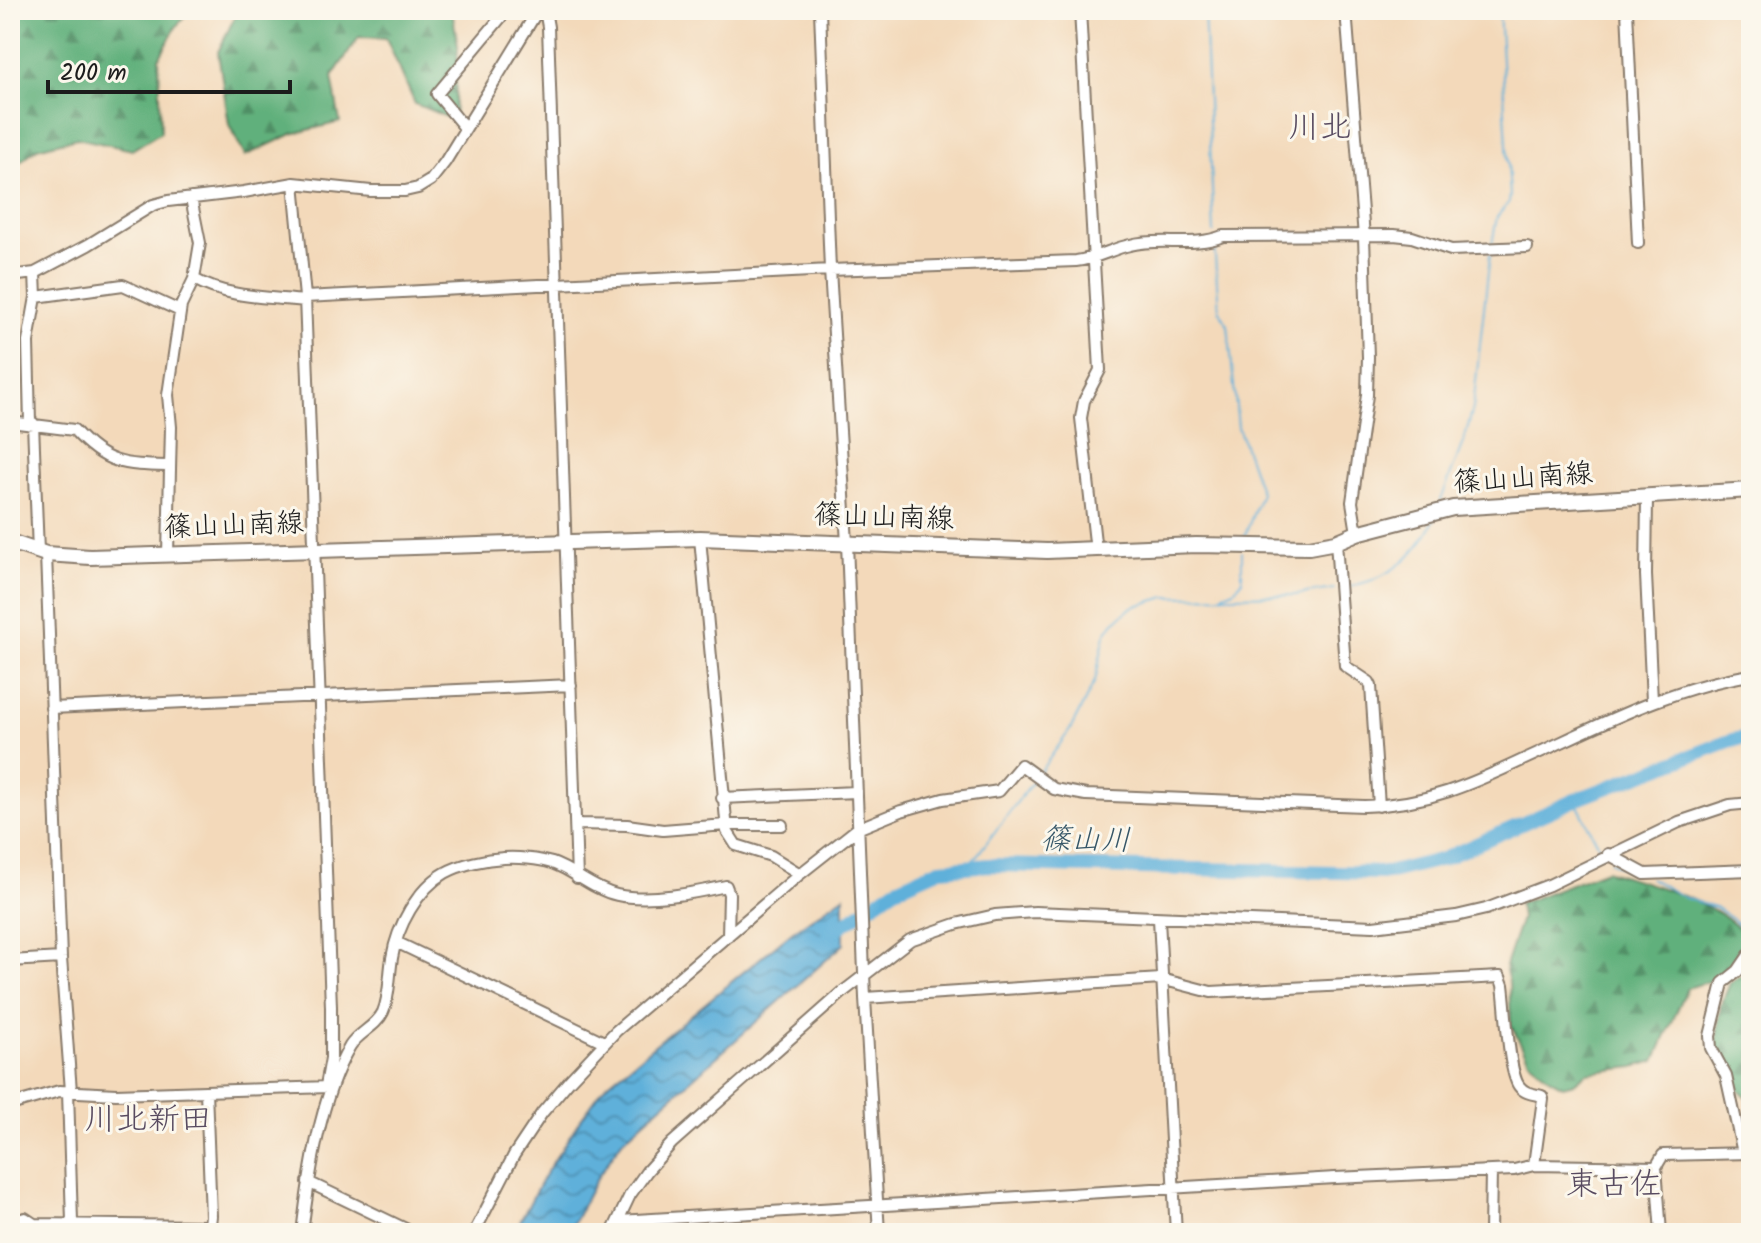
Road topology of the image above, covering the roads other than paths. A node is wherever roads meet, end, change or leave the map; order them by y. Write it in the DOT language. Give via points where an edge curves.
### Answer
graph roads {
  1 [pos="507,10"];
  2 [pos="538,10"];
  3 [pos="545,10"];
  4 [pos="820,10"];
  5 [pos="1080,10"];
  6 [pos="1346,10"];
  7 [pos="1627,10"];
  8 [pos="465,128"];
  9 [pos="294,183"];
  10 [pos="191,198"];
  11 [pos="1364,237"];
  12 [pos="1638,243"];
  13 [pos="1527,247"];
  14 [pos="1093,259"];
  15 [pos="830,270"];
  16 [pos="35,273"];
  17 [pos="10,276"];
  18 [pos="194,279"];
  19 [pos="557,285"];
  20 [pos="36,297"];
  21 [pos="305,299"];
  22 [pos="180,311"];
  23 [pos="10,422"];
  24 [pos="31,423"];
  25 [pos="169,466"];
  26 [pos="1751,490"];
  27 [pos="1647,498"];
  28 [pos="1357,533"];
  29 [pos="700,538"];
  30 [pos="10,542"];
  31 [pos="567,542"];
  32 [pos="1336,542"];
  33 [pos="847,543"];
  34 [pos="314,549"];
  35 [pos="1096,551"];
  36 [pos="42,553"];
  37 [pos="168,555"];
  38 [pos="1751,675"];
  39 [pos="571,685"];
  40 [pos="319,695"];
  41 [pos="1652,701"];
  42 [pos="51,708"];
  43 [pos="856,792"];
  44 [pos="722,798"];
  45 [pos="1751,803"];
  46 [pos="1379,806"];
  47 [pos="577,824"];
  48 [pos="726,825"];
  49 [pos="782,825"];
  50 [pos="857,834"];
  51 [pos="1608,854"];
  52 [pos="1751,870"];
  53 [pos="800,874"];
  54 [pos="577,878"];
  55 [pos="1159,919"];
  56 [pos="728,936"];
  57 [pos="396,942"];
  58 [pos="1751,952"];
  59 [pos="61,958"];
  60 [pos="10,961"];
  61 [pos="864,972"];
  62 [pos="1161,979"];
  63 [pos="865,998"];
  64 [pos="604,1042"];
  65 [pos="329,1087"];
  66 [pos="69,1091"];
  67 [pos="206,1091"];
  68 [pos="10,1105"];
  69 [pos="1747,1153"];
  70 [pos="1534,1165"];
  71 [pos="1656,1167"];
  72 [pos="1491,1171"];
  73 [pos="308,1182"];
  74 [pos="1173,1188"];
  75 [pos="877,1203"];
  76 [pos="619,1221"];
  77 [pos="10,1222"];
  78 [pos="72,1222"];
  79 [pos="36,1228"];
  80 [pos="209,1230"];
  81 [pos="302,1233"];
  82 [pos="414,1233"];
  83 [pos="474,1233"];
  84 [pos="612,1233"];
  85 [pos="879,1233"];
  86 [pos="1176,1233"];
  87 [pos="1490,1233"];
  88 [pos="1661,1233"];
  1 -- 8 [label="street" via="437,94"];
  2 -- 8 [label="street"];
  3 -- 19 [label="street"];
  4 -- 15 [label="street"];
  5 -- 14 [label="street"];
  6 -- 11 [label="street"];
  7 -- 12 [label="street"];
  8 -- 9 [label="street" via="431,180 418,188 371,191"];
  9 -- 10 [label="street"];
  9 -- 21 [label="street"];
  10 -- 16 [label="street" via="153,205"];
  10 -- 18 [label="street" via="200,243"];
  11 -- 13 [label="street" via="1412,237 1451,250"];
  11 -- 14 [label="street" via="1223,236 1208,242 1131,244"];
  11 -- 28 [label="street" via="1367,382 1352,502"];
  14 -- 15 [label="street"];
  14 -- 35 [label="street" via="1100,370 1081,418"];
  15 -- 19 [label="street"];
  15 -- 33 [label="street"];
  16 -- 17 [label="street"];
  16 -- 20 [label="street"];
  18 -- 21 [label="street" via="226,292"];
  18 -- 22 [label="street"];
  19 -- 21 [label="street"];
  19 -- 31 [label="street"];
  20 -- 22 [label="street" via="123,285"];
  20 -- 24 [label="street" via="28,342"];
  21 -- 34 [label="street"];
  22 -- 25 [label="street" via="168,395"];
  23 -- 24 [label="street"];
  24 -- 25 [label="street" via="74,430 91,449 114,461"];
  24 -- 36 [label="street"];
  25 -- 37 [label="street"];
  26 -- 27 [label="main road, 篠山山南線"];
  27 -- 28 [label="main road, 篠山山南線" via="1453,508"];
  27 -- 41 [label="street"];
  28 -- 32 [label="main road, 篠山山南線"];
  29 -- 31 [label="main road, 篠山山南線"];
  29 -- 33 [label="main road, 篠山山南線"];
  29 -- 44 [label="street"];
  30 -- 36 [label="main road, 篠山山南線"];
  31 -- 34 [label="main road, 篠山山南線"];
  31 -- 39 [label="street"];
  32 -- 35 [label="main road, 篠山山南線"];
  32 -- 46 [label="street" via="1345,666 1371,686"];
  33 -- 35 [label="main road, 篠山山南線"];
  33 -- 43 [label="street"];
  34 -- 37 [label="main road, 篠山山南線"];
  34 -- 40 [label="street"];
  36 -- 37 [label="main road, 篠山山南線"];
  36 -- 42 [label="street"];
  38 -- 41 [label="street"];
  39 -- 40 [label="street"];
  39 -- 47 [label="street"];
  40 -- 42 [label="street"];
  40 -- 65 [label="street" via="331,1007"];
  41 -- 46 [label="street" via="1457,791"];
  42 -- 59 [label="street"];
  43 -- 44 [label="street"];
  43 -- 50 [label="street"];
  44 -- 48 [label="street"];
  45 -- 51 [label="street" via="1679,822"];
  46 -- 50 [label="street" via="1064,793 1021,765 999,791 901,811"];
  47 -- 48 [label="street" via="663,830"];
  47 -- 54 [label="street"];
  48 -- 49 [label="street"];
  48 -- 53 [label="street" via="736,845 771,856"];
  50 -- 53 [label="street"];
  50 -- 61 [label="street"];
  51 -- 52 [label="street" via="1645,874"];
  51 -- 55 [label="street" via="1549,885 1456,916 1373,926"];
  53 -- 56 [label="street"];
  54 -- 56 [label="street" via="619,895 682,895 726,886"];
  54 -- 57 [label="street" via="553,863 505,858 470,864 445,873 421,895"];
  55 -- 61 [label="street" via="995,915 910,940"];
  55 -- 62 [label="street"];
  56 -- 64 [label="street"];
  57 -- 64 [label="street"];
  57 -- 65 [label="street" via="385,1009 350,1045"];
  58 -- 69 [label="street" via="1723,983 1710,1036"];
  59 -- 60 [label="street"];
  59 -- 66 [label="street"];
  61 -- 63 [label="street"];
  61 -- 76 [label="street" via="672,1143 630,1195"];
  62 -- 63 [label="street"];
  62 -- 70 [label="street" via="1211,992 1500,977 1518,1085 1543,1099"];
  62 -- 74 [label="street"];
  63 -- 75 [label="street"];
  64 -- 83 [label="street" via="542,1113"];
  65 -- 67 [label="street"];
  65 -- 73 [label="street"];
  66 -- 67 [label="street"];
  66 -- 68 [label="street"];
  66 -- 78 [label="street"];
  67 -- 80 [label="street"];
  69 -- 71 [label="street" via="1663,1155"];
  70 -- 71 [label="street"];
  70 -- 72 [label="street"];
  71 -- 88 [label="street"];
  72 -- 74 [label="street"];
  72 -- 87 [label="street"];
  73 -- 81 [label="street"];
  73 -- 82 [label="street"];
  74 -- 75 [label="street"];
  74 -- 86 [label="street"];
  75 -- 76 [label="street"];
  75 -- 85 [label="street"];
  76 -- 84 [label="street"];
  77 -- 79 [label="street" via="25,1218"];
  78 -- 79 [label="street"];
  78 -- 80 [label="street"];
}
